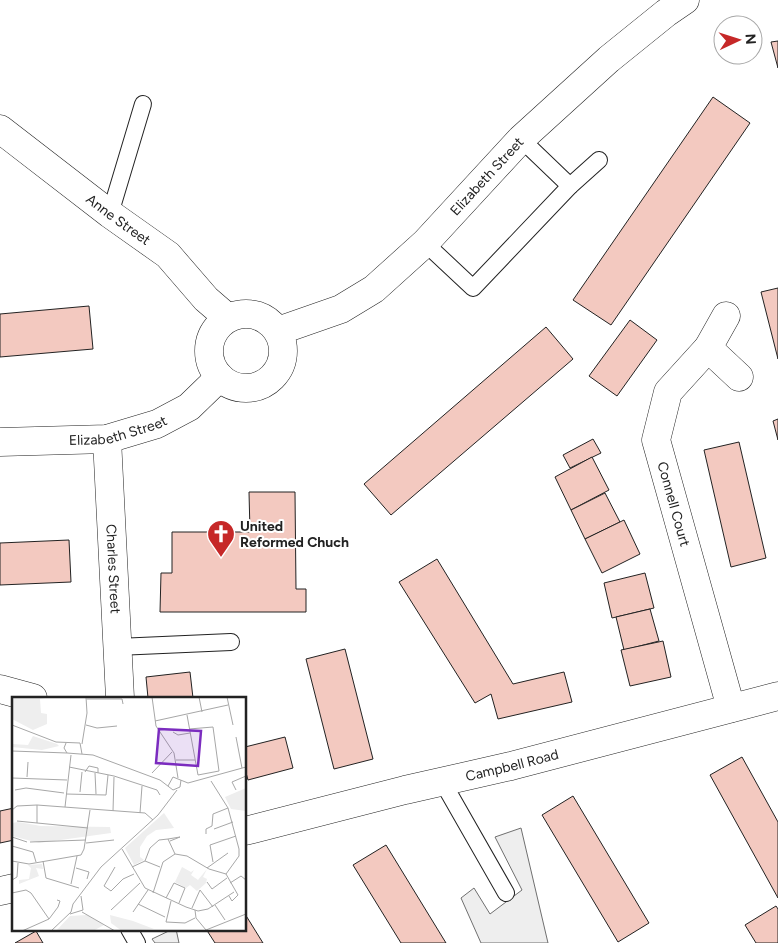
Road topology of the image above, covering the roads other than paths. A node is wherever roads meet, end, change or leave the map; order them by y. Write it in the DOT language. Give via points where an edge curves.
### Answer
graph roads {
  1 [pos="685,0"];
  2 [pos="143,104"];
  3 [pos="0,129"];
  4 [pos="521,139"];
  5 [pos="599,160"];
  6 [pos="570,186"];
  7 [pos="110,214"];
  8 [pos="425,242"];
  9 [pos="726,316"];
  10 [pos="228,318"];
  11 [pos="278,331"];
  12 [pos="708,348"];
  13 [pos="739,376"];
  14 [pos="220,377"];
  15 [pos="107,439"];
  16 [pos="0,442"];
  17 [pos="231,642"];
  18 [pos="117,648"];
  19 [pos="0,689"];
  20 [pos="778,696"];
  21 [pos="29,697"];
  22 [pos="120,697"];
  23 [pos="731,708"];
  24 [pos="442,781"];
  25 [pos="246,831"];
  26 [pos="506,894"];
  27 [pos="130,930"];
  28 [pos="137,943"];
  1 -- 4 [label="street, Elizabeth Street" via="608,59"];
  2 -- 7 [label="lane"];
  3 -- 7 [label="street, Anne Street"];
  4 -- 6 [label="lane"];
  4 -- 8 [label="street, Elizabeth Street"];
  5 -- 6 [label="lane"];
  6 -- 8 [label="lane" via="473,288"];
  7 -- 10 [label="street, Anne Street" via="168,255 206,299"];
  8 -- 11 [label="street, Elizabeth Street" via="374,289 341,309"];
  9 -- 12 [label="street, Connell Court"];
  10 -- 11 [label="street" via="256,314"];
  10 -- 14 [label="street" via="217,326 208,352"];
  11 -- 14 [label="street" via="283,346 282,361 274,375 262,384 247,388 232,386"];
  12 -- 13 [label="street"];
  12 -- 23 [label="street, Connell Court" via="668,392 656,440"];
  14 -- 15 [label="street, Elizabeth Street" via="190,407 157,424"];
  15 -- 16 [label="street, Elizabeth Street"];
  15 -- 18 [label="street, Charles Street"];
  17 -- 18 [label="lane"];
  18 -- 22 [label="street, Charles Street"];
  19 -- 21 [label="street"];
  20 -- 23 [label="street, Campbell Road"];
  23 -- 24 [label="street, Campbell Road" via="512,766"];
  24 -- 25 [label="street, Campbell Road"];
  24 -- 26 [label="lane"];
  27 -- 28 [label="lane"];
}
